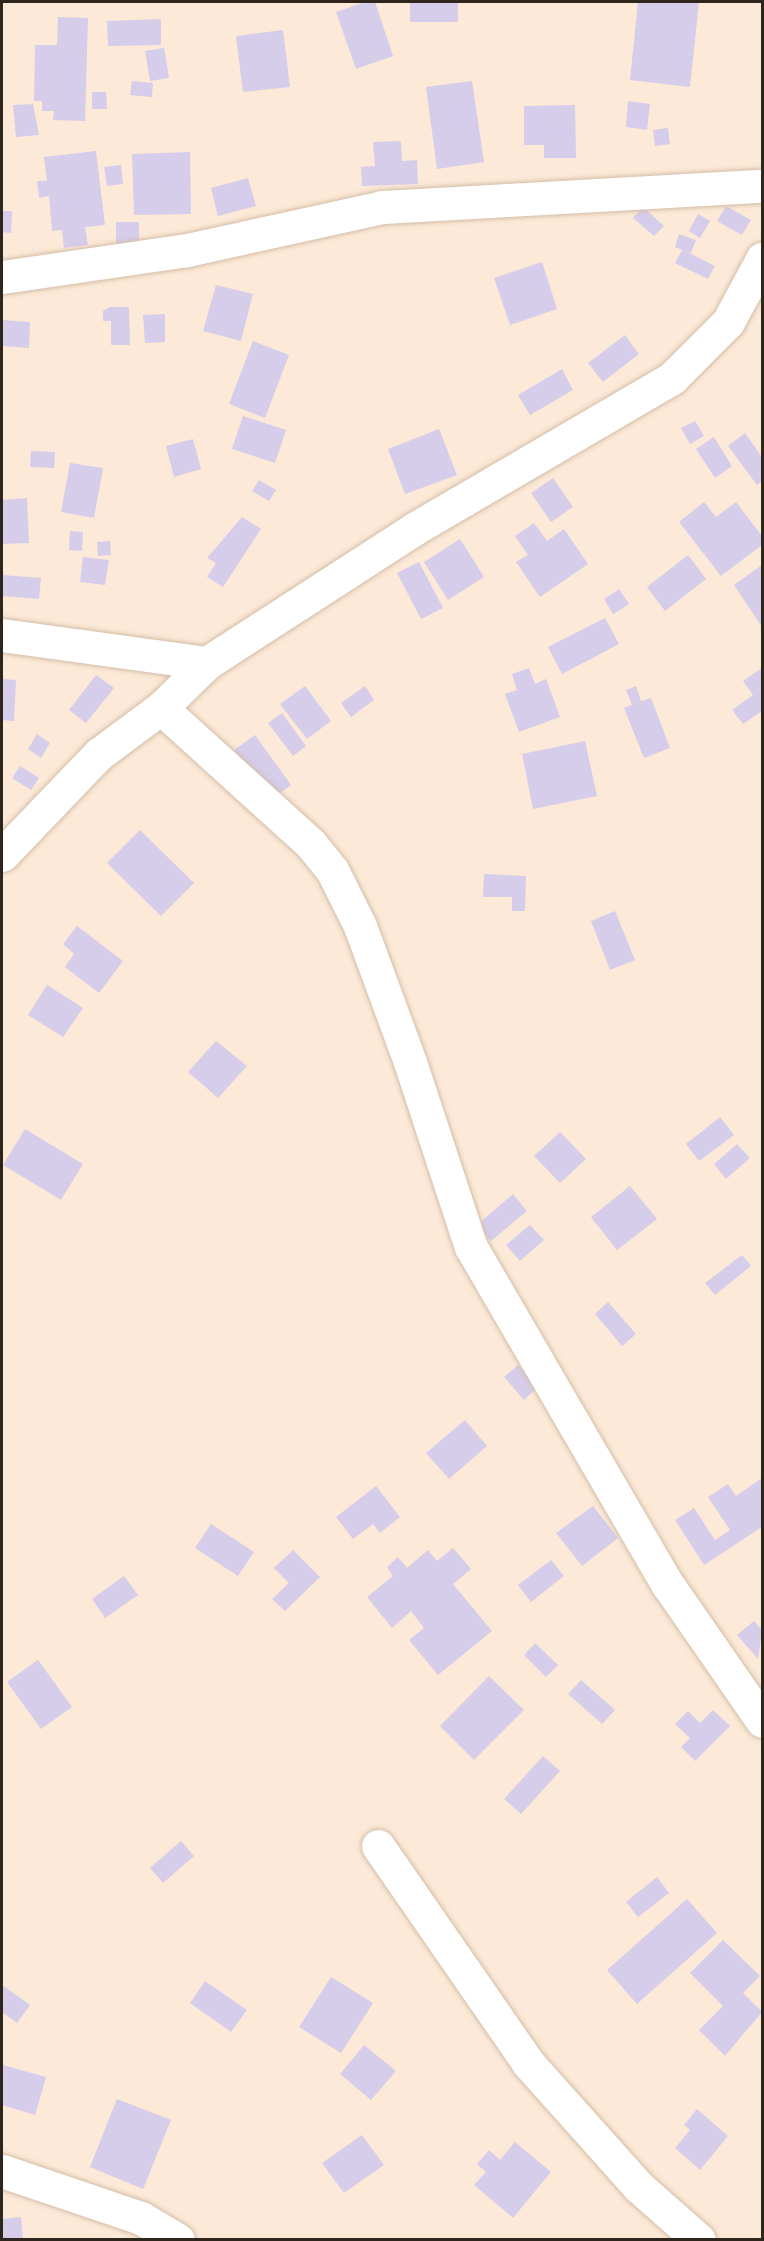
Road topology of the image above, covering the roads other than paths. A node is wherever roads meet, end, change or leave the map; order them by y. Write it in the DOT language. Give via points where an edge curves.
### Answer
graph roads {
  1 [pos="762,186"];
  2 [pos="762,259"];
  3 [pos="2,277"];
  4 [pos="2,635"];
  5 [pos="207,663"];
  6 [pos="160,708"];
  7 [pos="2,855"];
  8 [pos="762,1721"];
  9 [pos="378,1846"];
  10 [pos="2,2171"];
  11 [pos="178,2240"];
  12 [pos="699,2240"];
  1 -- 3 [label="street" via="382,207 188,250"];
  2 -- 5 [label="street" via="728,322 672,378 414,529"];
  4 -- 5 [label="street"];
  5 -- 6 [label="street"];
  6 -- 7 [label="street" via="99,754"];
  6 -- 8 [label="street" via="310,843 332,870 402,1041 471,1247 668,1586"];
  9 -- 12 [label="street" via="528,2063 639,2187"];
  10 -- 11 [label="street" via="141,2218"];
}
